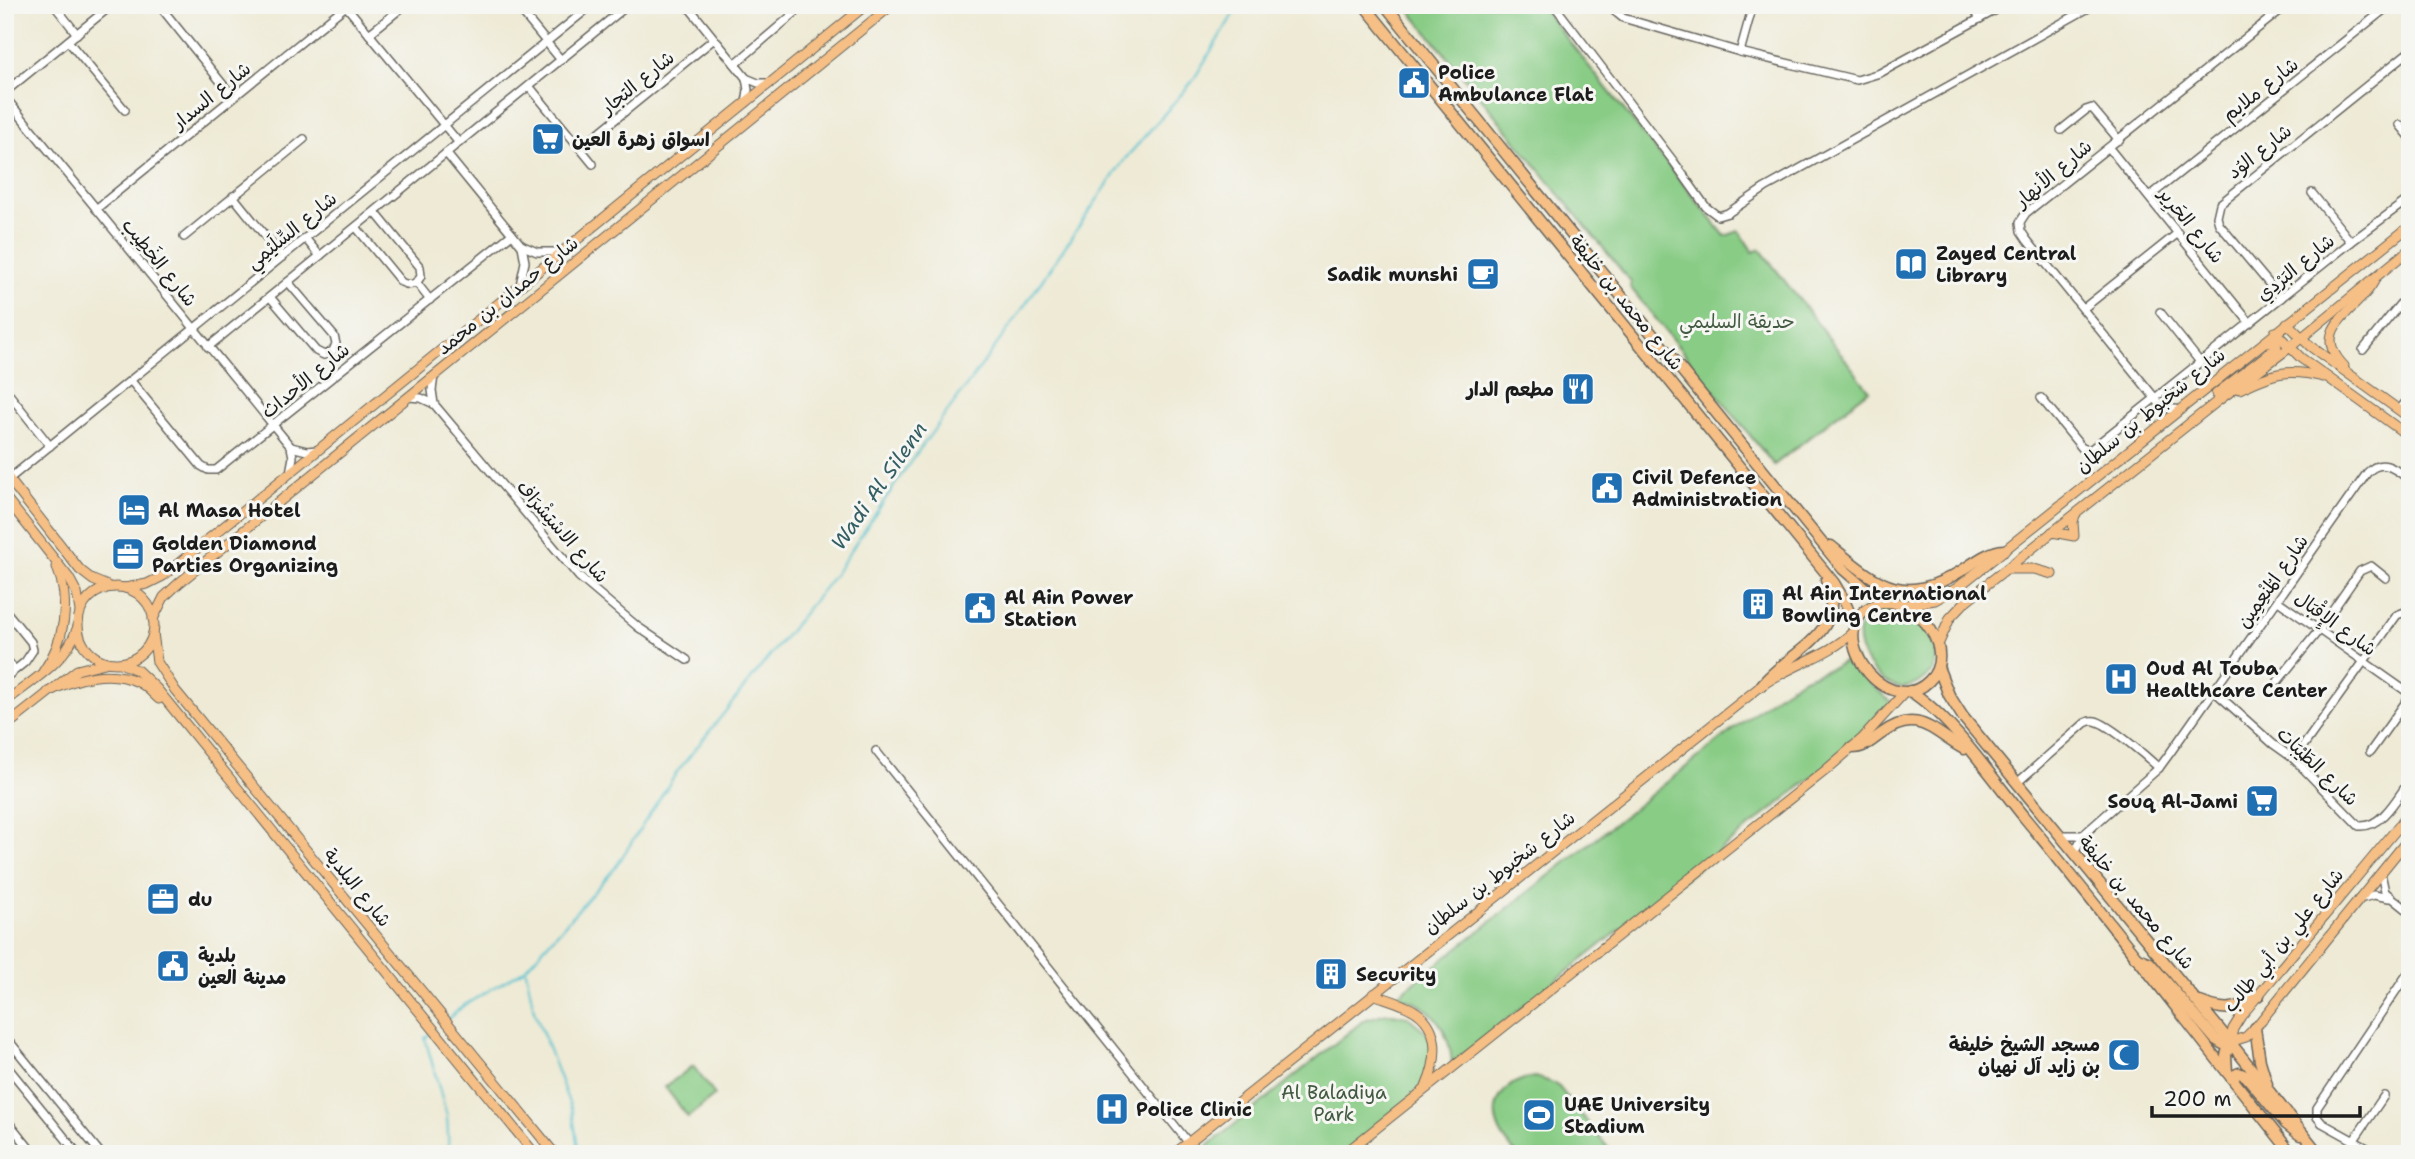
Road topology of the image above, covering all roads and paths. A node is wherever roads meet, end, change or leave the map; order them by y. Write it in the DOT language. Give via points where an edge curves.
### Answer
graph roads {
  1 [pos="54,5"];
  2 [pos="112,5"];
  3 [pos="159,5"];
  4 [pos="405,5"];
  5 [pos="516,5"];
  6 [pos="592,5"];
  7 [pos="628,5"];
  8 [pos="687,5"];
  9 [pos="804,5"];
  10 [pos="866,5"];
  11 [pos="892,5"];
  12 [pos="1364,5"];
  13 [pos="1385,5"];
  14 [pos="1554,5"];
  15 [pos="1607,5"];
  16 [pos="1753,5"];
  17 [pos="1972,5"];
  18 [pos="2005,5"];
  19 [pos="2094,5"];
  20 [pos="2287,5"];
  21 [pos="2390,5"];
  22 [pos="347,6"];
  23 [pos="1980,19"];
  24 [pos="77,34"];
  25 [pos="369,34"];
  26 [pos="715,39"];
  27 [pos="68,41"];
  28 [pos="547,42"];
  29 [pos="2410,51"];
  30 [pos="1740,52"];
  31 [pos="561,60"];
  32 [pos="735,64"];
  33 [pos="746,78"];
  34 [pos="770,83"];
  35 [pos="529,86"];
  36 [pos="5,94"];
  37 [pos="233,97"];
  38 [pos="746,103"];
  39 [pos="125,110"];
  40 [pos="444,125"];
  41 [pos="2400,125"];
  42 [pos="2061,130"];
  43 [pos="2410,137"];
  44 [pos="304,138"];
  45 [pos="2119,140"];
  46 [pos="459,143"];
  47 [pos="580,148"];
  48 [pos="2109,148"];
  49 [pos="446,153"];
  50 [pos="593,164"];
  51 [pos="2312,193"];
  52 [pos="233,196"];
  53 [pos="2149,197"];
  54 [pos="2410,198"];
  55 [pos="96,209"];
  56 [pos="375,212"];
  57 [pos="2410,226"];
  58 [pos="356,227"];
  59 [pos="2178,233"];
  60 [pos="512,234"];
  61 [pos="184,237"];
  62 [pos="306,239"];
  63 [pos="2351,242"];
  64 [pos="521,245"];
  65 [pos="2409,250"];
  66 [pos="563,251"];
  67 [pos="320,256"];
  68 [pos="282,257"];
  69 [pos="2377,275"];
  70 [pos="288,282"];
  71 [pos="416,282"];
  72 [pos="519,287"];
  73 [pos="2410,296"];
  74 [pos="270,297"];
  75 [pos="2281,298"];
  76 [pos="430,300"];
  77 [pos="2084,308"];
  78 [pos="2160,312"];
  79 [pos="2250,323"];
  80 [pos="2287,323"];
  81 [pos="194,329"];
  82 [pos="2275,332"];
  83 [pos="2300,338"];
  84 [pos="2261,344"];
  85 [pos="208,347"];
  86 [pos="2289,348"];
  87 [pos="2363,350"];
  88 [pos="2200,362"];
  89 [pos="434,376"];
  90 [pos="2329,379"];
  91 [pos="131,381"];
  92 [pos="2359,383"];
  93 [pos="5,389"];
  94 [pos="409,397"];
  95 [pos="2410,397"];
  96 [pos="2040,398"];
  97 [pos="2219,400"];
  98 [pos="2157,401"];
  99 [pos="434,404"];
  100 [pos="2179,410"];
  101 [pos="2399,410"];
  102 [pos="2410,418"];
  103 [pos="2162,424"];
  104 [pos="273,426"];
  105 [pos="2186,426"];
  106 [pos="2410,437"];
  107 [pos="50,446"];
  108 [pos="291,447"];
  109 [pos="318,450"];
  110 [pos="290,473"];
  111 [pos="7,476"];
  112 [pos="2410,480"];
  113 [pos="5,496"];
  114 [pos="2075,514"];
  115 [pos="2052,532"];
  116 [pos="1817,537"];
  117 [pos="2004,550"];
  118 [pos="54,559"];
  119 [pos="1819,565"];
  120 [pos="2008,569"];
  121 [pos="2052,574"];
  122 [pos="2386,578"];
  123 [pos="111,587"];
  124 [pos="125,588"];
  125 [pos="2278,601"];
  126 [pos="1890,602"];
  127 [pos="1904,605"];
  128 [pos="5,610"];
  129 [pos="2410,610"];
  130 [pos="80,612"];
  131 [pos="153,619"];
  132 [pos="78,627"];
  133 [pos="1854,628"];
  134 [pos="2319,630"];
  135 [pos="153,633"];
  136 [pos="1938,645"];
  137 [pos="5,658"];
  138 [pos="687,660"];
  139 [pos="2362,662"];
  140 [pos="116,663"];
  141 [pos="1938,667"];
  142 [pos="15,670"];
  143 [pos="43,672"];
  144 [pos="5,678"];
  145 [pos="2278,681"];
  146 [pos="1761,686"];
  147 [pos="2214,691"];
  148 [pos="48,692"];
  149 [pos="1907,692"];
  150 [pos="2410,695"];
  151 [pos="5,702"];
  152 [pos="175,713"];
  153 [pos="5,727"];
  154 [pos="1852,748"];
  155 [pos="876,751"];
  156 [pos="1970,751"];
  157 [pos="2370,752"];
  158 [pos="2294,759"];
  159 [pos="2159,768"];
  160 [pos="2410,780"];
  161 [pos="2017,783"];
  162 [pos="2410,813"];
  163 [pos="2059,835"];
  164 [pos="2083,835"];
  165 [pos="2410,838"];
  166 [pos="2074,853"];
  167 [pos="2381,873"];
  168 [pos="2389,898"];
  169 [pos="2359,899"];
  170 [pos="2410,912"];
  171 [pos="2135,957"];
  172 [pos="2410,970"];
  173 [pos="1373,994"];
  174 [pos="2259,995"];
  175 [pos="2196,1001"];
  176 [pos="2255,1028"];
  177 [pos="5,1036"];
  178 [pos="2230,1042"];
  179 [pos="5,1064"];
  180 [pos="2229,1074"];
  181 [pos="1425,1089"];
  182 [pos="2271,1093"];
  183 [pos="2384,1096"];
  184 [pos="5,1118"];
  185 [pos="2306,1138"];
  186 [pos="2354,1140"];
  187 [pos="1188,1142"];
  188 [pos="71,1144"];
  189 [pos="34,1154"];
  190 [pos="70,1154"];
  191 [pos="78,1154"];
  192 [pos="101,1154"];
  193 [pos="536,1154"];
  194 [pos="555,1154"];
  195 [pos="1174,1154"];
  196 [pos="1344,1154"];
  197 [pos="2292,1154"];
  198 [pos="2319,1154"];
  199 [pos="2378,1154"];
  1 -- 24 [label="street"];
  2 -- 24 [label="street"];
  3 -- 37 [label="street"];
  4 -- 25 [label="street"];
  5 -- 28 [label="street"];
  6 -- 28 [label="street, شارع السِّلَيْمِي"];
  7 -- 31 [label="street, شارع السِّلَيْمِي"];
  8 -- 26 [label="street"];
  9 -- 32 [label="street"];
  10 -- 34 [label="main road, شارع حمدان بن محمد"];
  11 -- 89 [label="main road, شارع حمدان بن محمد"];
  12 -- 119 [label="highway, شارع محمد بن خليفة"];
  13 -- 116 [label="highway, شارع محمد بن خليفة"];
  14 -- 19 [label="street" via="1706,207 1723,216 1765,188"];
  15 -- 30 [label="street" via="1623,18"];
  16 -- 30 [label="street"];
  17 -- 23 [label="street"];
  18 -- 23 [label="street"];
  20 -- 45 [label="street, شارع الأنهار"];
  21 -- 53 [label="street, شارع ملايم"];
  22 -- 25 [label="street, شارع السدار"];
  22 -- 37 [label="street, شارع السدار"];
  23 -- 30 [label="street" via="1868,79 1847,79"];
  24 -- 27 [label="street"];
  25 -- 40 [label="street, شارع السدار"];
  26 -- 32 [label="street"];
  26 -- 47 [label="street, شارع التجار"];
  27 -- 36 [label="street"];
  27 -- 39 [label="street"];
  28 -- 31 [label="street"];
  28 -- 40 [label="street, شارع السِّلَيْمِي"];
  29 -- 75 [label="street, شارع الوُد" via="2220,204 2219,224"];
  31 -- 35 [label="street, شارع السِّلَيْمِي"];
  32 -- 33 [label="street"];
  33 -- 34 [label="street"];
  33 -- 38 [label="street"];
  34 -- 38 [label="main road, شارع حمدان بن محمد"];
  35 -- 46 [label="street, شارع السِّلَيْمِي"];
  35 -- 47 [label="street"];
  36 -- 55 [label="street, شارع الخَطِيب"];
  37 -- 55 [label="street, شارع السدار"];
  38 -- 66 [label="main road, شارع حمدان بن محمد"];
  40 -- 46 [label="street, شارع السدار"];
  40 -- 62 [label="street, شارع السِّلَيْمِي"];
  41 -- 43 [label="street"];
  42 -- 45 [label="street" via="2092,108"];
  44 -- 52 [label="street"];
  45 -- 48 [label="street, شارع الأنهار"];
  46 -- 49 [label="street, شارع السِّلَيْمِي"];
  47 -- 50 [label="street"];
  48 -- 53 [label="street, شارع الحَرِير"];
  48 -- 77 [label="street, شارع الأنهار" via="2020,222 2021,232"];
  49 -- 56 [label="street, شارع السِّلَيْمِي"];
  49 -- 60 [label="street"];
  51 -- 63 [label="street"];
  52 -- 61 [label="street"];
  52 -- 68 [label="street"];
  53 -- 59 [label="street, شارع الحَرِير"];
  54 -- 63 [label="street, شارع البَرْدِي"];
  55 -- 81 [label="street, شارع الخَطِيب"];
  56 -- 58 [label="street, شارع السِّلَيْمِي"];
  56 -- 71 [label="street" via="420,267"];
  57 -- 80 [label="main road, شارع شخبوط بن سلطان"];
  58 -- 67 [label="street, شارع السِّلَيْمِي"];
  58 -- 71 [label="street" via="401,282"];
  59 -- 77 [label="street"];
  59 -- 79 [label="street, شارع الحَرِير"];
  60 -- 64 [label="street"];
  60 -- 76 [label="street, شارع الأحداث"];
  62 -- 67 [label="street"];
  62 -- 68 [label="street, شارع السِّلَيْمِي"];
  63 -- 75 [label="street, شارع البَرْدِي"];
  64 -- 66 [label="street" via="537,252"];
  64 -- 72 [label="street" via="525,270"];
  65 -- 69 [label="main road, شارع شخبوط بن سلطان"];
  66 -- 72 [label="main road, شارع حمدان بن محمد"];
  67 -- 70 [label="street, شارع السِّلَيْمِي"];
  68 -- 81 [label="street, شارع السِّلَيْمِي"];
  69 -- 83 [label="main road, شارع شخبوط بن سلطان"];
  69 -- 92 [label="main road" via="2340,318 2332,335 2333,354"];
  70 -- 74 [label="street, شارع السِّلَيْمِي"];
  70 -- 74 [label="street, شارع السِّلَيْمِي" via="334,337 333,351 324,355 316,351"];
  71 -- 76 [label="street"];
  72 -- 109 [label="main road, شارع حمدان بن محمد"];
  73 -- 87 [label="street"];
  74 -- 85 [label="street, شارع السِّلَيْمِي"];
  75 -- 79 [label="street, شارع البَرْدِي"];
  76 -- 104 [label="street, شارع الأحداث"];
  77 -- 98 [label="street, شارع الأنهار"];
  78 -- 88 [label="street"];
  79 -- 88 [label="street, شارع البَرْدِي"];
  80 -- 82 [label="main road, شارع شخبوط بن سلطان"];
  80 -- 83 [label="main road"];
  81 -- 85 [label="street, شارع الخَطِيب"];
  81 -- 91 [label="street, شارع السِّلَيْمِي"];
  82 -- 84 [label="main road, شارع شخبوط بن سلطان"];
  82 -- 86 [label="main road"];
  83 -- 86 [label="main road, شارع شخبوط بن سلطان"];
  83 -- 92 [label="main road"];
  84 -- 100 [label="main road, شارع شخبوط بن سلطان"];
  84 -- 105 [label="main road" via="2273,341 2277,345 2202,406"];
  85 -- 104 [label="street, شارع الخَطِيب"];
  86 -- 90 [label="main road"];
  86 -- 97 [label="main road, شارع شخبوط بن سلطان"];
  88 -- 98 [label="street, شارع البَرْدِي"];
  89 -- 94 [label="main road, شارع حمدان بن محمد"];
  89 -- 99 [label="street"];
  90 -- 97 [label="main road" via="2279,372"];
  90 -- 106 [label="main road"];
  91 -- 104 [label="street, شارع الأحداث" via="208,470 220,469"];
  91 -- 107 [label="street, شارع السِّلَيْمِي"];
  92 -- 101 [label="main road"];
  93 -- 107 [label="street"];
  94 -- 99 [label="street"];
  94 -- 131 [label="main road, شارع حمدان بن محمد" via="179,583 164,597"];
  95 -- 101 [label="street"];
  96 -- 98 [label="street, شارع البَرْدِي" via="2087,451"];
  97 -- 105 [label="main road, شارع شخبوط بن سلطان"];
  98 -- 100 [label="street"];
  98 -- 103 [label="street"];
  99 -- 138 [label="street, شارع الاسْتِشْرَاف" via="579,577 638,627"];
  100 -- 103 [label="main road, شارع شخبوط بن سلطان"];
  101 -- 102 [label="main road"];
  103 -- 117 [label="main road, شارع شخبوط بن سلطان"];
  104 -- 108 [label="street, شارع الخَطِيب"];
  105 -- 114 [label="main road, شارع شخبوط بن سلطان"];
  107 -- 111 [label="street, شارع السِّلَيْمِي"];
  108 -- 109 [label="street"];
  108 -- 110 [label="street"];
  109 -- 110 [label="main road, شارع حمدان بن محمد"];
  110 -- 124 [label="main road, شارع حمدان بن محمد" via="163,576"];
  111 -- 123 [label="main road" via="80,570"];
  112 -- 125 [label="street, شارع المُنْعِمِين" via="2386,465 2370,469"];
  113 -- 118 [label="main road"];
  114 -- 115 [label="main road, شارع شخبوط بن سلطان"];
  114 -- 115 [label="main road" via="2074,536"];
  115 -- 120 [label="main road, شارع شخبوط بن سلطان"];
  116 -- 117 [label="highway" via="1870,578 1900,589 1939,583"];
  116 -- 126 [label="highway, شارع محمد بن خليفة" via="1850,576"];
  117 -- 127 [label="main road, شارع شخبوط بن سلطان" via="1947,594"];
  118 -- 130 [label="main road" via="74,585"];
  118 -- 143 [label="main road" via="65,595 63,623 56,650"];
  119 -- 133 [label="highway, شارع محمد بن خليفة" via="1844,600"];
  119 -- 146 [label="highway" via="1831,596 1827,622 1816,638 1778,666"];
  120 -- 121 [label="main road"];
  120 -- 136 [label="main road, شارع شخبوط بن سلطان" via="1959,608"];
  122 -- 134 [label="street" via="2371,566 2360,570"];
  123 -- 124 [label="main road"];
  123 -- 130 [label="main road" via="96,592"];
  124 -- 131 [label="main road" via="141,596"];
  125 -- 134 [label="street, شارع الإِقْبَال"];
  125 -- 147 [label="street, شارع المُنْعِمِين"];
  126 -- 127 [label="highway"];
  126 -- 133 [label="highway" via="1871,607"];
  127 -- 136 [label="highway" via="1924,622"];
  128 -- 142 [label="street" via="32,646 29,658"];
  129 -- 139 [label="street" via="2398,615"];
  130 -- 132 [label="main road"];
  131 -- 135 [label="main road"];
  132 -- 140 [label="main road" via="92,655"];
  132 -- 143 [label="main road" via="66,651"];
  133 -- 146 [label="main road, شارع شخبوط بن سلطان" via="1830,651"];
  133 -- 149 [label="highway" via="1854,646 1866,670 1887,688"];
  134 -- 139 [label="street, شارع الإِقْبَال"];
  134 -- 145 [label="street"];
  135 -- 140 [label="main road" via="145,649"];
  135 -- 194 [label="main road, شارع البلدية" via="157,662 166,678"];
  136 -- 141 [label="highway"];
  137 -- 142 [label="street"];
  139 -- 150 [label="street, شارع الإِقْبَال"];
  139 -- 158 [label="street"];
  140 -- 148 [label="main road" via="77,670"];
  140 -- 152 [label="main road, شارع البلدية" via="137,670"];
  141 -- 149 [label="highway" via="1925,685"];
  141 -- 161 [label="highway, شارع محمد بن خليفة" via="1959,710"];
  142 -- 144 [label="street"];
  143 -- 151 [label="main road"];
  146 -- 173 [label="main road, شارع شخبوط بن سلطان"];
  147 -- 158 [label="street, شارع الطَيْبَات"];
  147 -- 159 [label="street, شارع المُنْعِمِين"];
  148 -- 152 [label="main road" via="85,677 122,678 140,682"];
  148 -- 153 [label="main road"];
  149 -- 154 [label="main road"];
  149 -- 156 [label="highway, شارع محمد بن خليفة" via="1935,710"];
  150 -- 157 [label="street"];
  152 -- 193 [label="main road, شارع البلدية"];
  154 -- 156 [label="highway" via="1866,745 1892,727 1916,723 1934,728"];
  154 -- 181 [label="main road"];
  155 -- 187 [label="street"];
  156 -- 171 [label="highway, شارع محمد بن خليفة"];
  158 -- 160 [label="street, شارع الطَيْبَات" via="2363,827 2390,807"];
  159 -- 161 [label="street" via="2091,720"];
  159 -- 164 [label="street, شارع المُنْعِمِين"];
  161 -- 163 [label="highway, شارع محمد بن خليفة"];
  162 -- 174 [label="main road, شارع علي بن أبي طالب"];
  163 -- 164 [label="street"];
  163 -- 166 [label="highway, شارع محمد بن خليفة"];
  164 -- 166 [label="street, شارع المُنْعِمِين"];
  165 -- 167 [label="main road, شارع علي بن أبي طالب"];
  166 -- 175 [label="highway, شارع محمد بن خليفة"];
  167 -- 168 [label="street"];
  167 -- 169 [label="main road, شارع علي بن أبي طالب"];
  168 -- 169 [label="street"];
  168 -- 170 [label="street"];
  169 -- 176 [label="main road, شارع علي بن أبي طالب"];
  171 -- 178 [label="highway" via="2150,963 2215,1039"];
  171 -- 180 [label="highway, شارع محمد بن خليفة"];
  172 -- 186 [label="street" via="2317,1108 2322,1123"];
  173 -- 181 [label="main road" via="1413,1010 1428,1026 1436,1054"];
  173 -- 187 [label="main road, شارع شخبوط بن سلطان"];
  174 -- 175 [label="highway" via="2230,1009"];
  174 -- 178 [label="main road, شارع علي بن أبي طالب" via="2235,1025"];
  175 -- 178 [label="highway, شارع محمد بن خليفة"];
  176 -- 178 [label="main road, شارع علي بن أبي طالب"];
  176 -- 182 [label="highway"];
  177 -- 192 [label="street"];
  178 -- 180 [label="highway" via="2226,1055"];
  178 -- 182 [label="highway, شارع محمد بن خليفة"];
  179 -- 188 [label="street"];
  180 -- 185 [label="highway" via="2244,1075 2286,1125"];
  180 -- 197 [label="highway, شارع محمد بن خليفة"];
  181 -- 196 [label="main road"];
  182 -- 185 [label="highway, شارع محمد بن خليفة"];
  183 -- 186 [label="street"];
  184 -- 189 [label="street"];
  185 -- 198 [label="highway, شارع محمد بن خليفة"];
  186 -- 199 [label="street"];
  187 -- 195 [label="main road, شارع شخبوط بن سلطان"];
  188 -- 190 [label="street"];
  188 -- 191 [label="street"];
}
